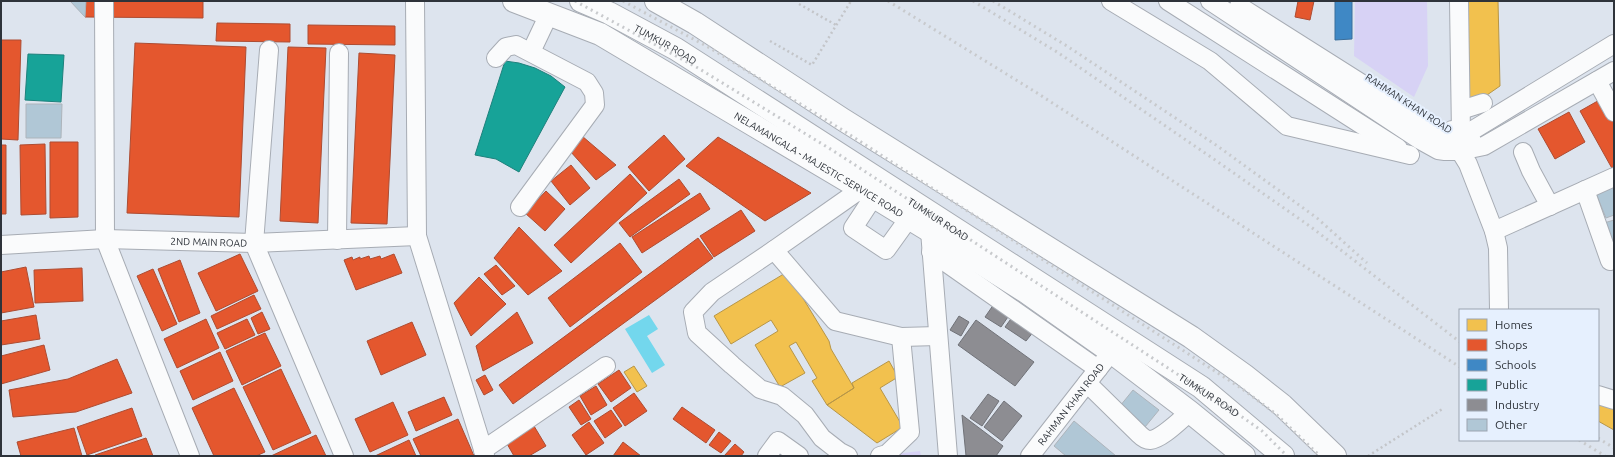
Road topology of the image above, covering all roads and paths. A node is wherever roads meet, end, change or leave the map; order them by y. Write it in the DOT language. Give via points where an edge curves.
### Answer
graph roads {
  1 [pos="104,1"];
  2 [pos="415,1"];
  3 [pos="514,1"];
  4 [pos="581,1"];
  5 [pos="656,1"];
  6 [pos="851,1"];
  7 [pos="1111,1"];
  8 [pos="1168,1"];
  9 [pos="1210,1"];
  10 [pos="1232,1"];
  11 [pos="1248,1"];
  12 [pos="1459,1"];
  13 [pos="799,4"];
  14 [pos="549,14"];
  15 [pos="836,25"];
  16 [pos="770,41"];
  17 [pos="1614,44"];
  18 [pos="269,50"];
  19 [pos="531,52"];
  20 [pos="339,53"];
  21 [pos="496,58"];
  22 [pos="1614,60"];
  23 [pos="1614,71"];
  24 [pos="1597,81"];
  25 [pos="1483,103"];
  26 [pos="1461,110"];
  27 [pos="1614,112"];
  28 [pos="1452,141"];
  29 [pos="1523,152"];
  30 [pos="1410,155"];
  31 [pos="1614,176"];
  32 [pos="1585,190"];
  33 [pos="868,192"];
  34 [pos="1550,206"];
  35 [pos="520,207"];
  36 [pos="909,218"];
  37 [pos="930,231"];
  38 [pos="1494,231"];
  39 [pos="417,236"];
  40 [pos="105,239"];
  41 [pos="337,240"];
  42 [pos="254,243"];
  43 [pos="1,245"];
  44 [pos="774,250"];
  45 [pos="931,252"];
  46 [pos="1610,261"];
  47 [pos="1026,292"];
  48 [pos="1499,309"];
  49 [pos="1013,310"];
  50 [pos="938,336"];
  51 [pos="901,337"];
  52 [pos="1117,344"];
  53 [pos="606,366"];
  54 [pos="1092,376"];
  55 [pos="1599,395"];
  56 [pos="1614,400"];
  57 [pos="1444,408"];
  58 [pos="1190,412"];
  59 [pos="484,453"];
  60 [pos="190,456"];
  61 [pos="344,456"];
  62 [pos="767,456"];
  63 [pos="799,456"];
  64 [pos="848,456"];
  65 [pos="880,456"];
  66 [pos="948,456"];
  67 [pos="1030,456"];
  68 [pos="1244,456"];
  69 [pos="1282,456"];
  70 [pos="1336,456"];
  71 [pos="1368,456"];
  1 -- 40 [label="street"];
  2 -- 39 [label="street"];
  3 -- 14 [label="main road, NELAMANGALA - MAJESTIC SERVICE ROAD"];
  4 -- 52 [label="main road, TUMKUR ROAD" via="676,49"];
  5 -- 70 [label="main road" via="695,23 842,119 1191,337 1282,405"];
  6 -- 15 [label="path"];
  7 -- 30 [label="street" via="1210,61 1287,126"];
  8 -- 30 [label="street"];
  9 -- 28 [label="street"];
  10 -- 28 [label="street, RAHMAN KHAN ROAD"];
  11 -- 28 [label="street, RAHMAN KHAN ROAD"];
  12 -- 26 [label="street"];
  13 -- 15 [label="path"];
  14 -- 19 [label="street"];
  14 -- 33 [label="main road, NELAMANGALA - MAJESTIC SERVICE ROAD" via="600,34"];
  15 -- 16 [label="path" via="812,65"];
  17 -- 28 [label="street, RAHMAN KHAN ROAD"];
  18 -- 42 [label="street"];
  19 -- 21 [label="street" via="516,45 506,47"];
  19 -- 35 [label="street" via="587,82 594,93 595,105"];
  20 -- 41 [label="street"];
  22 -- 28 [label="street" via="1492,131 1470,142"];
  23 -- 24 [label="street"];
  24 -- 27 [label="street"];
  24 -- 28 [label="street" via="1484,146"];
  25 -- 26 [label="street"];
  26 -- 28 [label="street"];
  28 -- 30 [label="street"];
  28 -- 38 [label="street" via="1468,164"];
  29 -- 34 [label="street"];
  31 -- 32 [label="street"];
  32 -- 34 [label="street"];
  32 -- 46 [label="street"];
  33 -- 36 [label="main road, NELAMANGALA - MAJESTIC SERVICE ROAD"];
  33 -- 36 [label="street" via="853,228 886,250"];
  33 -- 44 [label="street"];
  34 -- 38 [label="street"];
  36 -- 37 [label="main road, NELAMANGALA - MAJESTIC SERVICE ROAD"];
  37 -- 45 [label="street"];
  37 -- 47 [label="main road, NELAMANGALA - MAJESTIC SERVICE ROAD"];
  38 -- 48 [label="street" via="1498,248"];
  39 -- 41 [label="street, 2ND MAIN ROAD"];
  39 -- 59 [label="street"];
  40 -- 42 [label="street, 2ND MAIN ROAD"];
  40 -- 43 [label="street, 2ND MAIN ROAD"];
  40 -- 60 [label="street"];
  41 -- 42 [label="street, 2ND MAIN ROAD"];
  42 -- 61 [label="street"];
  44 -- 51 [label="street" via="835,321"];
  44 -- 64 [label="street" via="712,292 693,312 697,333 760,389 782,396 805,415 822,438"];
  45 -- 49 [label="street"];
  45 -- 50 [label="street"];
  47 -- 49 [label="street"];
  47 -- 52 [label="main road, NELAMANGALA - MAJESTIC SERVICE ROAD"];
  49 -- 54 [label="street"];
  50 -- 51 [label="street"];
  50 -- 66 [label="street"];
  51 -- 65 [label="street" via="910,432 887,454"];
  52 -- 54 [label="street, RAHMAN KHAN ROAD"];
  52 -- 58 [label="main road"];
  52 -- 69 [label="main road, TUMKUR ROAD" via="1201,387"];
  53 -- 59 [label="street"];
  54 -- 58 [label="street" via="1139,434 1146,439 1159,437"];
  54 -- 67 [label="street, RAHMAN KHAN ROAD"];
  55 -- 56 [label="street"];
  57 -- 71 [label="path"];
  58 -- 68 [label="main road"];
  62 -- 63 [label="street" via="778,441"];
}
